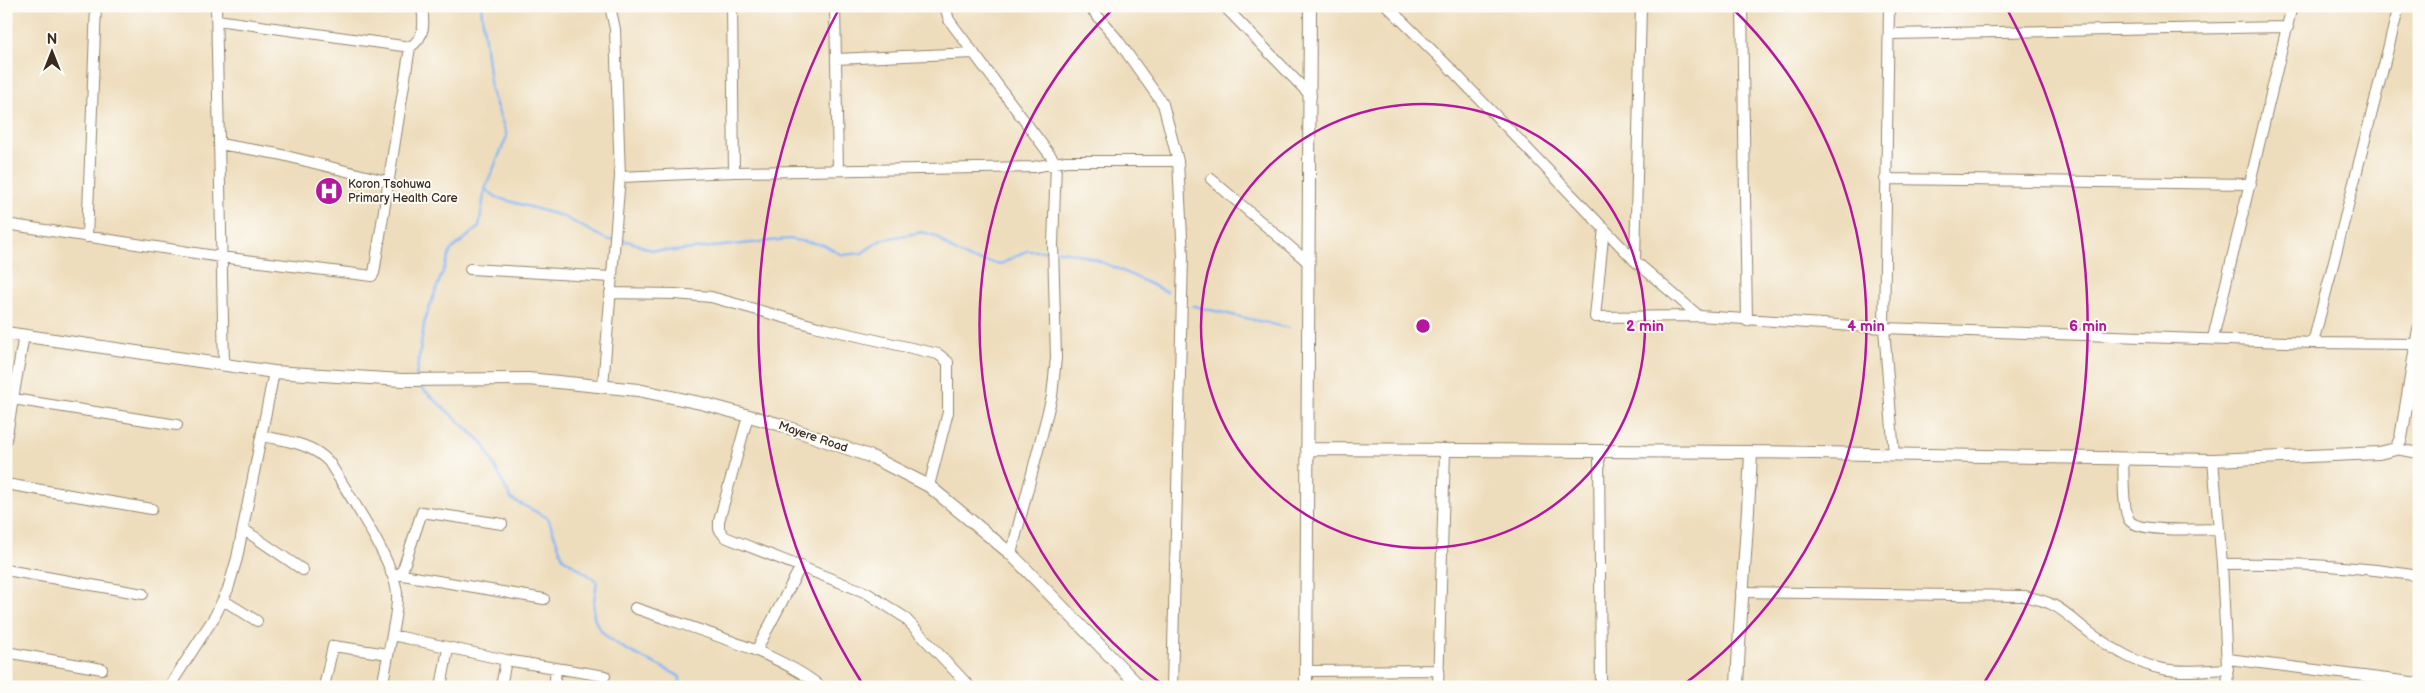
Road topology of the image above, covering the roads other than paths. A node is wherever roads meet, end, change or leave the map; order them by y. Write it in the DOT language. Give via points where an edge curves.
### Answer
graph roads {
  1 [pos="96,6"];
  2 [pos="216,6"];
  3 [pos="422,6"];
  4 [pos="610,6"];
  5 [pos="732,6"];
  6 [pos="835,6"];
  7 [pos="945,6"];
  8 [pos="1089,6"];
  9 [pos="1224,6"];
  10 [pos="1310,6"];
  11 [pos="1387,6"];
  12 [pos="1641,6"];
  13 [pos="1742,6"];
  14 [pos="1889,6"];
  15 [pos="2292,6"];
  16 [pos="2399,6"];
  17 [pos="217,20"];
  18 [pos="2288,27"];
  19 [pos="1889,34"];
  20 [pos="410,47"];
  21 [pos="974,53"];
  22 [pos="836,59"];
  23 [pos="1310,96"];
  24 [pos="219,144"];
  25 [pos="1178,161"];
  26 [pos="1056,163"];
  27 [pos="838,170"];
  28 [pos="734,172"];
  29 [pos="620,177"];
  30 [pos="1211,179"];
  31 [pos="1885,179"];
  32 [pos="390,182"];
  33 [pos="2251,184"];
  34 [pos="6,224"];
  35 [pos="1604,228"];
  36 [pos="87,237"];
  37 [pos="220,257"];
  38 [pos="1635,261"];
  39 [pos="1309,263"];
  40 [pos="470,269"];
  41 [pos="612,277"];
  42 [pos="610,293"];
  43 [pos="1699,316"];
  44 [pos="1746,321"];
  45 [pos="1884,328"];
  46 [pos="2419,329"];
  47 [pos="6,333"];
  48 [pos="24,335"];
  49 [pos="2213,338"];
  50 [pos="2313,343"];
  51 [pos="2417,344"];
  52 [pos="224,366"];
  53 [pos="274,372"];
  54 [pos="603,386"];
  55 [pos="13,399"];
  56 [pos="748,416"];
  57 [pos="177,425"];
  58 [pos="262,436"];
  59 [pos="6,440"];
  60 [pos="1307,449"];
  61 [pos="2396,449"];
  62 [pos="1445,451"];
  63 [pos="1599,451"];
  64 [pos="1751,452"];
  65 [pos="2419,453"];
  66 [pos="1894,455"];
  67 [pos="2123,458"];
  68 [pos="2213,460"];
  69 [pos="6,484"];
  70 [pos="929,486"];
  71 [pos="152,509"];
  72 [pos="502,524"];
  73 [pos="243,528"];
  74 [pos="2219,529"];
  75 [pos="1011,554"];
  76 [pos="2222,564"];
  77 [pos="801,566"];
  78 [pos="6,570"];
  79 [pos="303,570"];
  80 [pos="396,574"];
  81 [pos="2419,576"];
  82 [pos="1741,592"];
  83 [pos="143,594"];
  84 [pos="544,599"];
  85 [pos="223,600"];
  86 [pos="634,608"];
  87 [pos="257,621"];
  88 [pos="392,635"];
  89 [pos="448,649"];
  90 [pos="756,651"];
  91 [pos="6,652"];
  92 [pos="388,654"];
  93 [pos="506,660"];
  94 [pos="2228,664"];
  95 [pos="102,669"];
  96 [pos="556,670"];
  97 [pos="1439,670"];
  98 [pos="1306,671"];
  99 [pos="605,676"];
  100 [pos="2419,683"];
  101 [pos="170,687"];
  102 [pos="324,687"];
  103 [pos="382,687"];
  104 [pos="440,687"];
  105 [pos="501,687"];
  106 [pos="554,687"];
  107 [pos="821,687"];
  108 [pos="970,687"];
  109 [pos="1140,687"];
  110 [pos="1172,687"];
  111 [pos="1306,687"];
  112 [pos="1438,687"];
  113 [pos="1601,687"];
  114 [pos="1737,687"];
  115 [pos="2228,687"];
  1 -- 36 [label="street"];
  2 -- 17 [label="street"];
  3 -- 20 [label="street" via="422,33 418,42"];
  4 -- 29 [label="street" via="616,29"];
  5 -- 28 [label="street"];
  6 -- 22 [label="street"];
  7 -- 21 [label="street" via="950,20"];
  8 -- 25 [label="street" via="1163,104"];
  9 -- 23 [label="street"];
  10 -- 23 [label="street"];
  11 -- 35 [label="street"];
  12 -- 38 [label="street"];
  13 -- 44 [label="street"];
  14 -- 19 [label="street"];
  15 -- 18 [label="street"];
  16 -- 50 [label="street"];
  17 -- 20 [label="street"];
  17 -- 24 [label="street"];
  18 -- 19 [label="street"];
  18 -- 33 [label="street"];
  19 -- 31 [label="street"];
  20 -- 32 [label="street"];
  21 -- 22 [label="street"];
  21 -- 26 [label="street"];
  22 -- 27 [label="street"];
  23 -- 39 [label="street"];
  24 -- 32 [label="street" via="278,154"];
  24 -- 37 [label="street"];
  25 -- 26 [label="street"];
  25 -- 110 [label="street" via="1183,257"];
  26 -- 27 [label="street" via="1034,167"];
  26 -- 75 [label="street" via="1053,244 1056,358 1052,396"];
  27 -- 28 [label="street"];
  28 -- 29 [label="street"];
  29 -- 41 [label="street"];
  30 -- 39 [label="street"];
  31 -- 33 [label="street"];
  31 -- 45 [label="street"];
  32 -- 37 [label="street" via="372,276"];
  33 -- 49 [label="street"];
  34 -- 36 [label="street"];
  35 -- 38 [label="street"];
  35 -- 43 [label="street" via="1595,317"];
  36 -- 37 [label="street"];
  37 -- 52 [label="street"];
  38 -- 43 [label="street"];
  39 -- 60 [label="street"];
  40 -- 41 [label="street"];
  41 -- 42 [label="street"];
  42 -- 54 [label="street"];
  42 -- 70 [label="street" via="710,297 818,327 938,354 948,362 948,412"];
  43 -- 44 [label="street"];
  44 -- 45 [label="street"];
  45 -- 49 [label="street"];
  45 -- 66 [label="street"];
  46 -- 51 [label="street"];
  47 -- 48 [label="street, Mayere Road"];
  48 -- 52 [label="street, Mayere Road"];
  48 -- 55 [label="street"];
  49 -- 50 [label="street"];
  50 -- 51 [label="street"];
  51 -- 61 [label="street" via="2401,438"];
  52 -- 53 [label="street, Mayere Road"];
  53 -- 54 [label="street, Mayere Road" via="402,380 528,379"];
  53 -- 58 [label="street"];
  54 -- 56 [label="street, Mayere Road" via="638,390"];
  55 -- 57 [label="street"];
  55 -- 59 [label="street"];
  56 -- 70 [label="street, Mayere Road" via="872,457"];
  56 -- 77 [label="street" via="719,529 724,537"];
  58 -- 73 [label="street"];
  58 -- 80 [label="street" via="310,447 330,462"];
  60 -- 62 [label="street"];
  60 -- 98 [label="street"];
  61 -- 65 [label="street"];
  61 -- 68 [label="street" via="2379,453"];
  62 -- 63 [label="street"];
  62 -- 97 [label="street"];
  63 -- 64 [label="street"];
  63 -- 113 [label="street"];
  64 -- 66 [label="street"];
  64 -- 82 [label="street"];
  66 -- 67 [label="street"];
  67 -- 68 [label="street"];
  67 -- 74 [label="street" via="2126,508 2129,520 2134,524 2148,528"];
  68 -- 74 [label="street"];
  69 -- 71 [label="street"];
  70 -- 75 [label="street, Mayere Road"];
  72 -- 80 [label="street" via="422,512"];
  73 -- 79 [label="street"];
  73 -- 85 [label="street"];
  74 -- 76 [label="street"];
  75 -- 109 [label="street, Mayere Road"];
  76 -- 81 [label="street" via="2306,563"];
  76 -- 94 [label="street"];
  77 -- 90 [label="street"];
  77 -- 108 [label="street" via="867,593 904,617"];
  78 -- 83 [label="street"];
  80 -- 84 [label="street"];
  80 -- 88 [label="street"];
  82 -- 94 [label="street" via="2024,596 2063,608 2105,642 2161,669"];
  82 -- 114 [label="street"];
  85 -- 87 [label="street"];
  85 -- 101 [label="street"];
  86 -- 90 [label="street"];
  88 -- 89 [label="street"];
  88 -- 92 [label="street"];
  89 -- 93 [label="street"];
  89 -- 104 [label="street"];
  90 -- 107 [label="street" via="812,679"];
  91 -- 95 [label="street"];
  92 -- 102 [label="street" via="333,646"];
  92 -- 103 [label="street"];
  93 -- 96 [label="street"];
  93 -- 105 [label="street"];
  94 -- 100 [label="street"];
  94 -- 115 [label="street"];
  96 -- 99 [label="street"];
  96 -- 106 [label="street"];
  97 -- 98 [label="street"];
  97 -- 112 [label="street"];
  98 -- 111 [label="street"];
}
